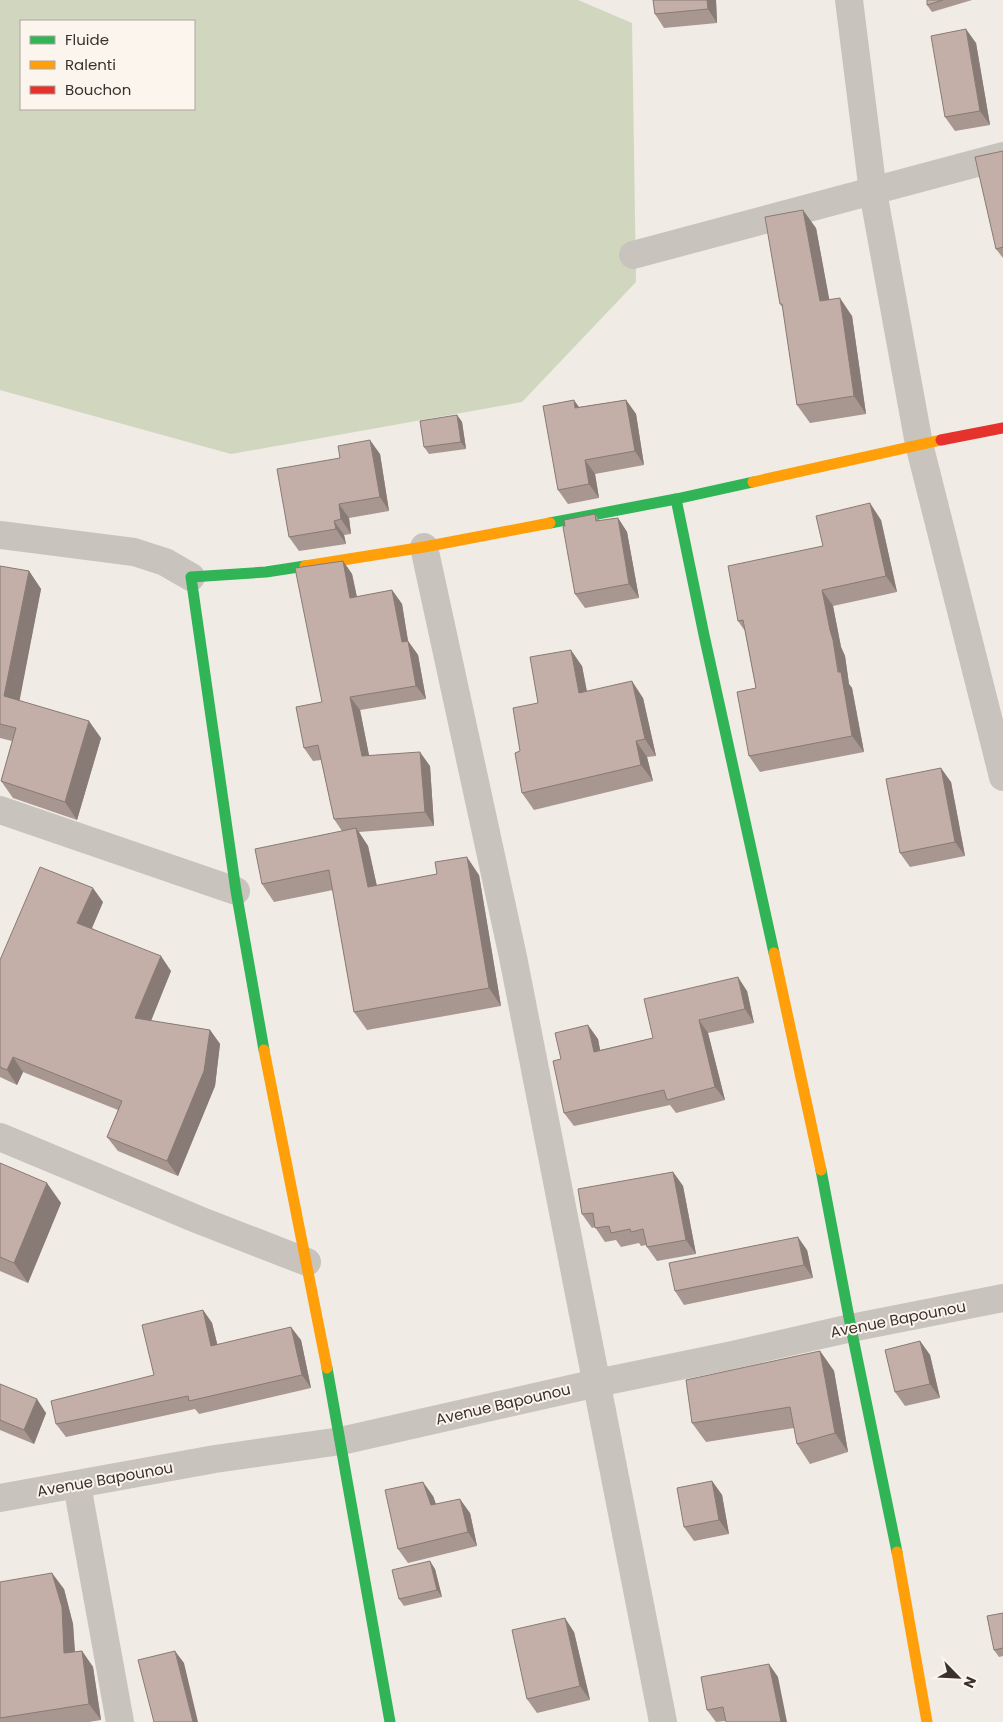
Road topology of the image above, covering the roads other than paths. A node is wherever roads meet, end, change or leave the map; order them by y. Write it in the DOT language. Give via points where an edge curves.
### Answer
graph roads {
  1 [pos="849,0"];
  2 [pos="1003,156"];
  3 [pos="873,192"];
  4 [pos="633,254"];
  5 [pos="1003,428"];
  6 [pos="919,444"];
  7 [pos="676,499"];
  8 [pos="0,535"];
  9 [pos="424,547"];
  10 [pos="191,577"];
  11 [pos="1003,777"];
  12 [pos="0,810"];
  13 [pos="236,891"];
  14 [pos="0,1137"];
  15 [pos="307,1262"];
  16 [pos="1003,1298"];
  17 [pos="851,1328"];
  18 [pos="597,1383"];
  19 [pos="341,1441"];
  20 [pos="77,1485"];
  21 [pos="0,1498"];
  22 [pos="120,1722"];
  23 [pos="390,1722"];
  24 [pos="663,1722"];
  25 [pos="927,1722"];
  1 -- 3 [label="street"];
  2 -- 3 [label="street"];
  3 -- 4 [label="street"];
  3 -- 6 [label="street"];
  5 -- 6 [label="street"];
  6 -- 7 [label="street"];
  6 -- 11 [label="street"];
  7 -- 9 [label="street"];
  7 -- 17 [label="street" via="818,1152"];
  8 -- 10 [label="street" via="134,552 164,562"];
  9 -- 10 [label="street" via="266,572"];
  9 -- 18 [label="street" via="514,957"];
  10 -- 13 [label="street"];
  12 -- 13 [label="street"];
  13 -- 15 [label="street" via="265,1057"];
  14 -- 15 [label="street"];
  15 -- 19 [label="street"];
  16 -- 17 [label="street, Avenue Bapounou"];
  17 -- 18 [label="street, Avenue Bapounou"];
  17 -- 25 [label="street" via="904,1586"];
  18 -- 19 [label="street, Avenue Bapounou"];
  18 -- 24 [label="street"];
  19 -- 20 [label="street, Avenue Bapounou" via="215,1459"];
  19 -- 23 [label="street"];
  20 -- 21 [label="street, Avenue Bapounou"];
  20 -- 22 [label="street"];
}
